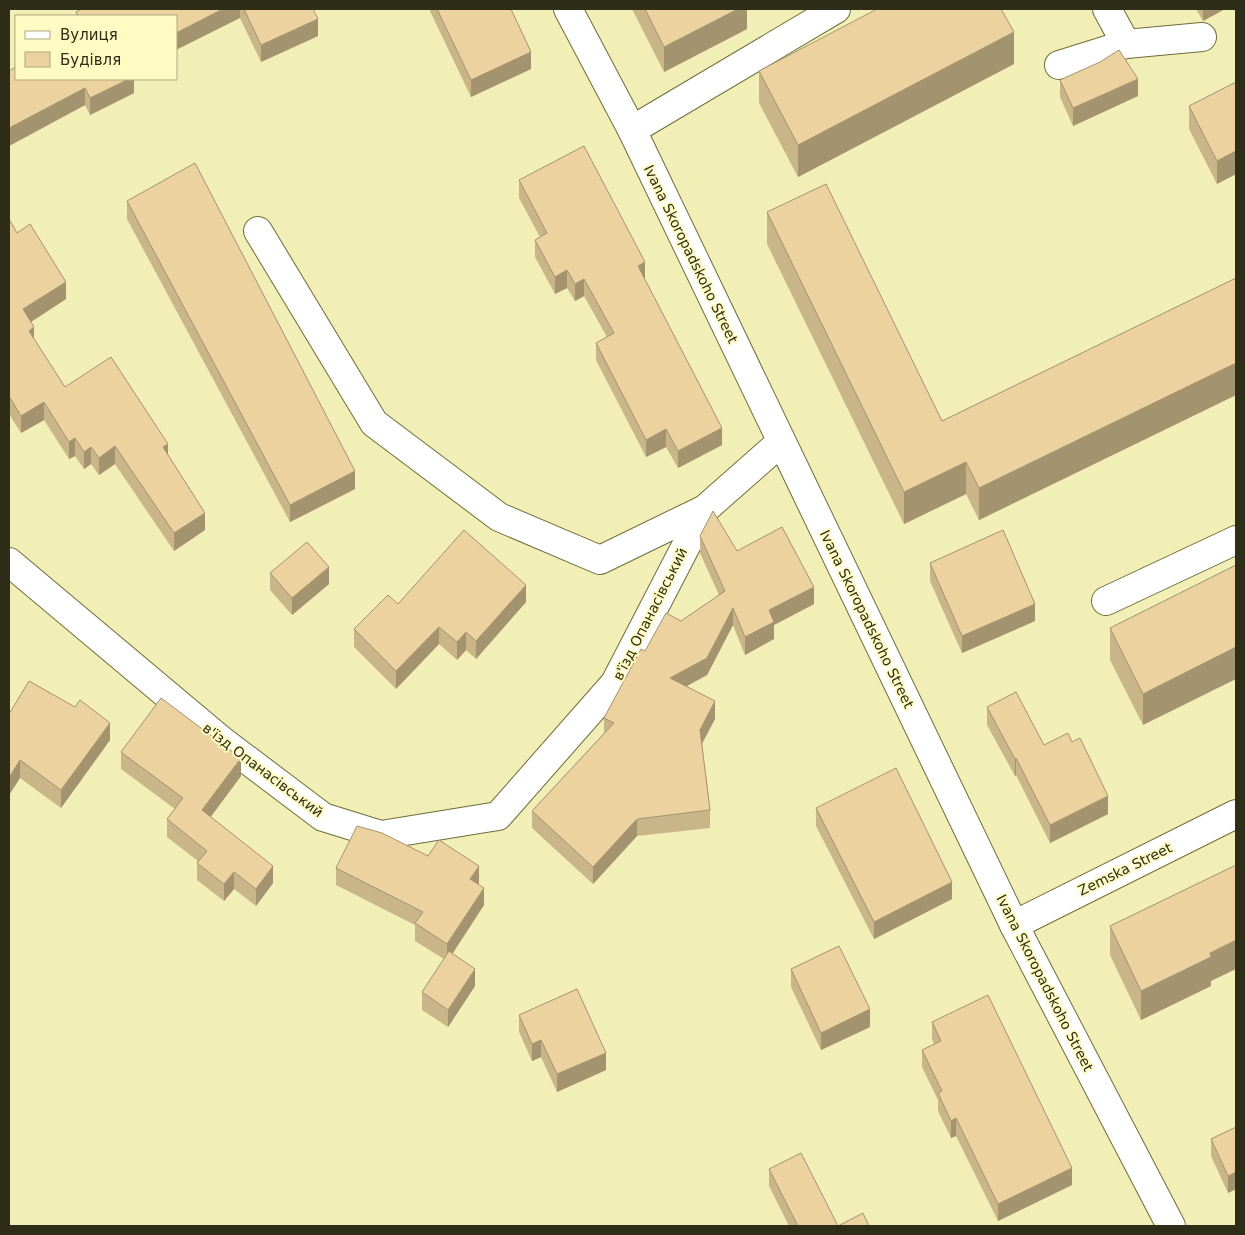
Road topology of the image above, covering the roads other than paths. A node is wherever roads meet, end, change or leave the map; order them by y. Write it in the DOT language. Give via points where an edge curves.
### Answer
graph roads {
  1 [pos="568,9"];
  2 [pos="836,9"];
  3 [pos="1108,9"];
  4 [pos="1202,37"];
  5 [pos="1126,44"];
  6 [pos="1058,65"];
  7 [pos="632,130"];
  8 [pos="258,231"];
  9 [pos="781,442"];
  10 [pos="705,509"];
  11 [pos="1236,540"];
  12 [pos="9,562"];
  13 [pos="1106,601"];
  14 [pos="1236,814"];
  15 [pos="1014,925"];
  16 [pos="1171,1226"];
  1 -- 7 [label="street, Ivana Skoropadskoho Street"];
  2 -- 7 [label="street"];
  3 -- 5 [label="street"];
  4 -- 5 [label="street"];
  5 -- 6 [label="street"];
  7 -- 9 [label="street, Ivana Skoropadskoho Street"];
  8 -- 10 [label="street" via="374,423 498,517 600,560"];
  9 -- 10 [label="street"];
  9 -- 15 [label="street, Ivana Skoropadskoho Street"];
  10 -- 12 [label="street, в'їзд Опанасівський" via="615,683 498,816 381,835 323,817 221,740"];
  11 -- 13 [label="street"];
  14 -- 15 [label="street, Zemska Street"];
  15 -- 16 [label="street, Ivana Skoropadskoho Street"];
}
